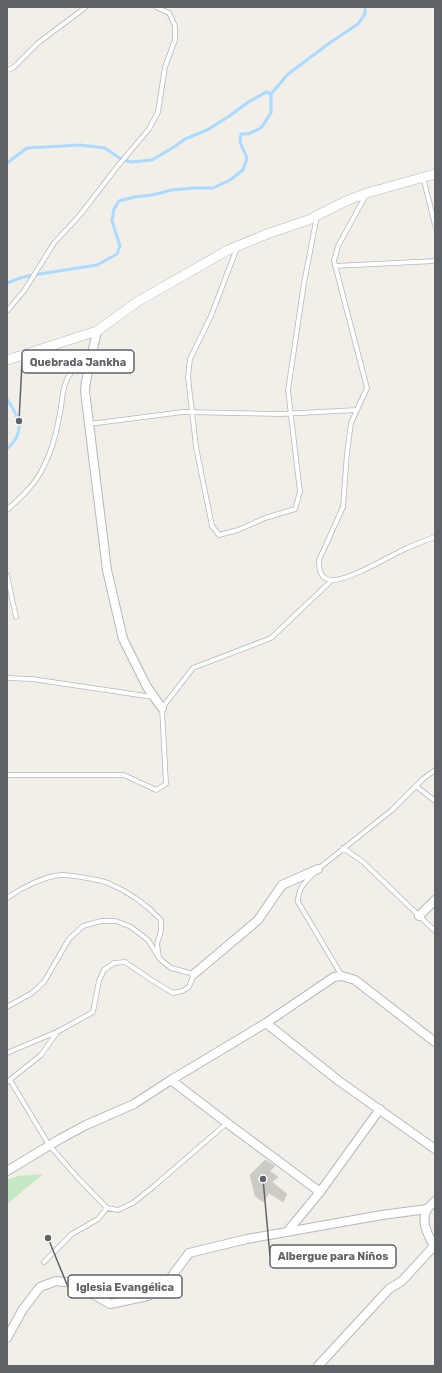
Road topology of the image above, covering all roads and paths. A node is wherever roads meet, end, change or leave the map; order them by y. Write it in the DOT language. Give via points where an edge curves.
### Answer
graph roads {
  1 [pos="86,7"];
  2 [pos="156,7"];
  3 [pos="7,70"];
  4 [pos="435,174"];
  5 [pos="423,177"];
  6 [pos="367,193"];
  7 [pos="317,215"];
  8 [pos="435,224"];
  9 [pos="237,246"];
  10 [pos="435,261"];
  11 [pos="335,266"];
  12 [pos="7,311"];
  13 [pos="97,331"];
  14 [pos="7,359"];
  15 [pos="91,361"];
  16 [pos="357,410"];
  17 [pos="192,412"];
  18 [pos="290,413"];
  19 [pos="89,424"];
  20 [pos="7,510"];
  21 [pos="435,537"];
  22 [pos="7,575"];
  23 [pos="332,580"];
  24 [pos="16,617"];
  25 [pos="7,678"];
  26 [pos="154,698"];
  27 [pos="162,708"];
  28 [pos="435,770"];
  29 [pos="7,775"];
  30 [pos="416,786"];
  31 [pos="435,801"];
  32 [pos="343,848"];
  33 [pos="318,869"];
  34 [pos="7,898"];
  35 [pos="435,900"];
  36 [pos="419,916"];
  37 [pos="435,931"];
  38 [pos="160,959"];
  39 [pos="194,974"];
  40 [pos="342,976"];
  41 [pos="7,1007"];
  42 [pos="266,1023"];
  43 [pos="58,1031"];
  44 [pos="435,1042"];
  45 [pos="7,1053"];
  46 [pos="171,1080"];
  47 [pos="8,1081"];
  48 [pos="380,1109"];
  49 [pos="227,1124"];
  50 [pos="50,1145"];
  51 [pos="435,1149"];
  52 [pos="7,1171"];
  53 [pos="320,1192"];
  54 [pos="435,1201"];
  55 [pos="107,1208"];
  56 [pos="427,1209"];
  57 [pos="287,1232"];
  58 [pos="435,1247"];
  59 [pos="44,1262"];
  60 [pos="7,1338"];
  61 [pos="318,1366"];
  1 -- 3 [label="lane" via="38,43 13,68"];
  2 -- 12 [label="lane" via="169,12 175,26 175,40 165,67 158,112 150,129 54,243 24,291"];
  4 -- 5 [label="street"];
  5 -- 6 [label="street"];
  5 -- 8 [label="lane"];
  6 -- 7 [label="street"];
  6 -- 11 [label="lane" via="338,246"];
  7 -- 9 [label="street"];
  7 -- 18 [label="lane" via="292,351 288,390"];
  9 -- 13 [label="street" via="137,302"];
  9 -- 17 [label="lane" via="211,316 190,359 188,376"];
  10 -- 11 [label="lane"];
  11 -- 16 [label="lane" via="367,388"];
  13 -- 14 [label="street"];
  13 -- 15 [label="street"];
  15 -- 19 [label="street" via="85,391"];
  15 -- 20 [label="lane" via="74,368 66,381 53,444 42,470 27,491"];
  16 -- 18 [label="lane"];
  16 -- 23 [label="lane" via="351,423 346,454 343,507 319,560 321,575"];
  17 -- 18 [label="lane"];
  17 -- 18 [label="lane" via="196,447 212,526 219,535 295,509 300,492"];
  17 -- 19 [label="lane"];
  19 -- 26 [label="street" via="107,570 123,639"];
  21 -- 23 [label="lane" via="404,549 368,568"];
  22 -- 24 [label="lane"];
  23 -- 27 [label="lane" via="271,638 193,668"];
  25 -- 26 [label="lane" via="32,679"];
  26 -- 27 [label="street"];
  27 -- 29 [label="lane" via="166,784 156,790 124,776"];
  28 -- 30 [label="lane"];
  30 -- 31 [label="lane"];
  30 -- 32 [label="lane" via="392,810"];
  32 -- 33 [label="lane"];
  32 -- 36 [label="lane" via="362,861"];
  33 -- 39 [label="street" via="282,885 258,920"];
  33 -- 40 [label="lane" via="302,884 298,902"];
  34 -- 38 [label="lane" via="44,879 63,875 107,882 152,910 161,920 158,944"];
  35 -- 36 [label="street"];
  36 -- 37 [label="lane"];
  38 -- 39 [label="lane" via="171,968"];
  38 -- 41 [label="lane" via="148,940 130,927 116,921 101,921 84,926 69,939 44,982 32,993"];
  39 -- 43 [label="lane" via="189,987 173,993 125,962 114,963 104,970 99,981 93,1012"];
  40 -- 42 [label="street" via="334,977"];
  40 -- 44 [label="street" via="355,980"];
  42 -- 46 [label="street"];
  42 -- 48 [label="street" via="339,1081"];
  43 -- 45 [label="lane"];
  43 -- 47 [label="lane" via="41,1055"];
  46 -- 49 [label="street"];
  46 -- 50 [label="street" via="134,1104 86,1125"];
  47 -- 50 [label="lane"];
  48 -- 51 [label="street"];
  48 -- 53 [label="street"];
  49 -- 53 [label="street"];
  49 -- 55 [label="lane" via="133,1203 118,1210"];
  50 -- 52 [label="street"];
  50 -- 55 [label="lane"];
  53 -- 57 [label="street"];
  54 -- 56 [label="street"];
  55 -- 59 [label="lane" via="98,1219 72,1234"];
  56 -- 57 [label="street"];
  56 -- 58 [label="street" via="424,1220 426,1230"];
  57 -- 60 [label="street" via="189,1253 169,1280 148,1296 110,1304 73,1282 56,1281 40,1287 22,1309"];
  58 -- 61 [label="street" via="402,1282 389,1289"];
}
